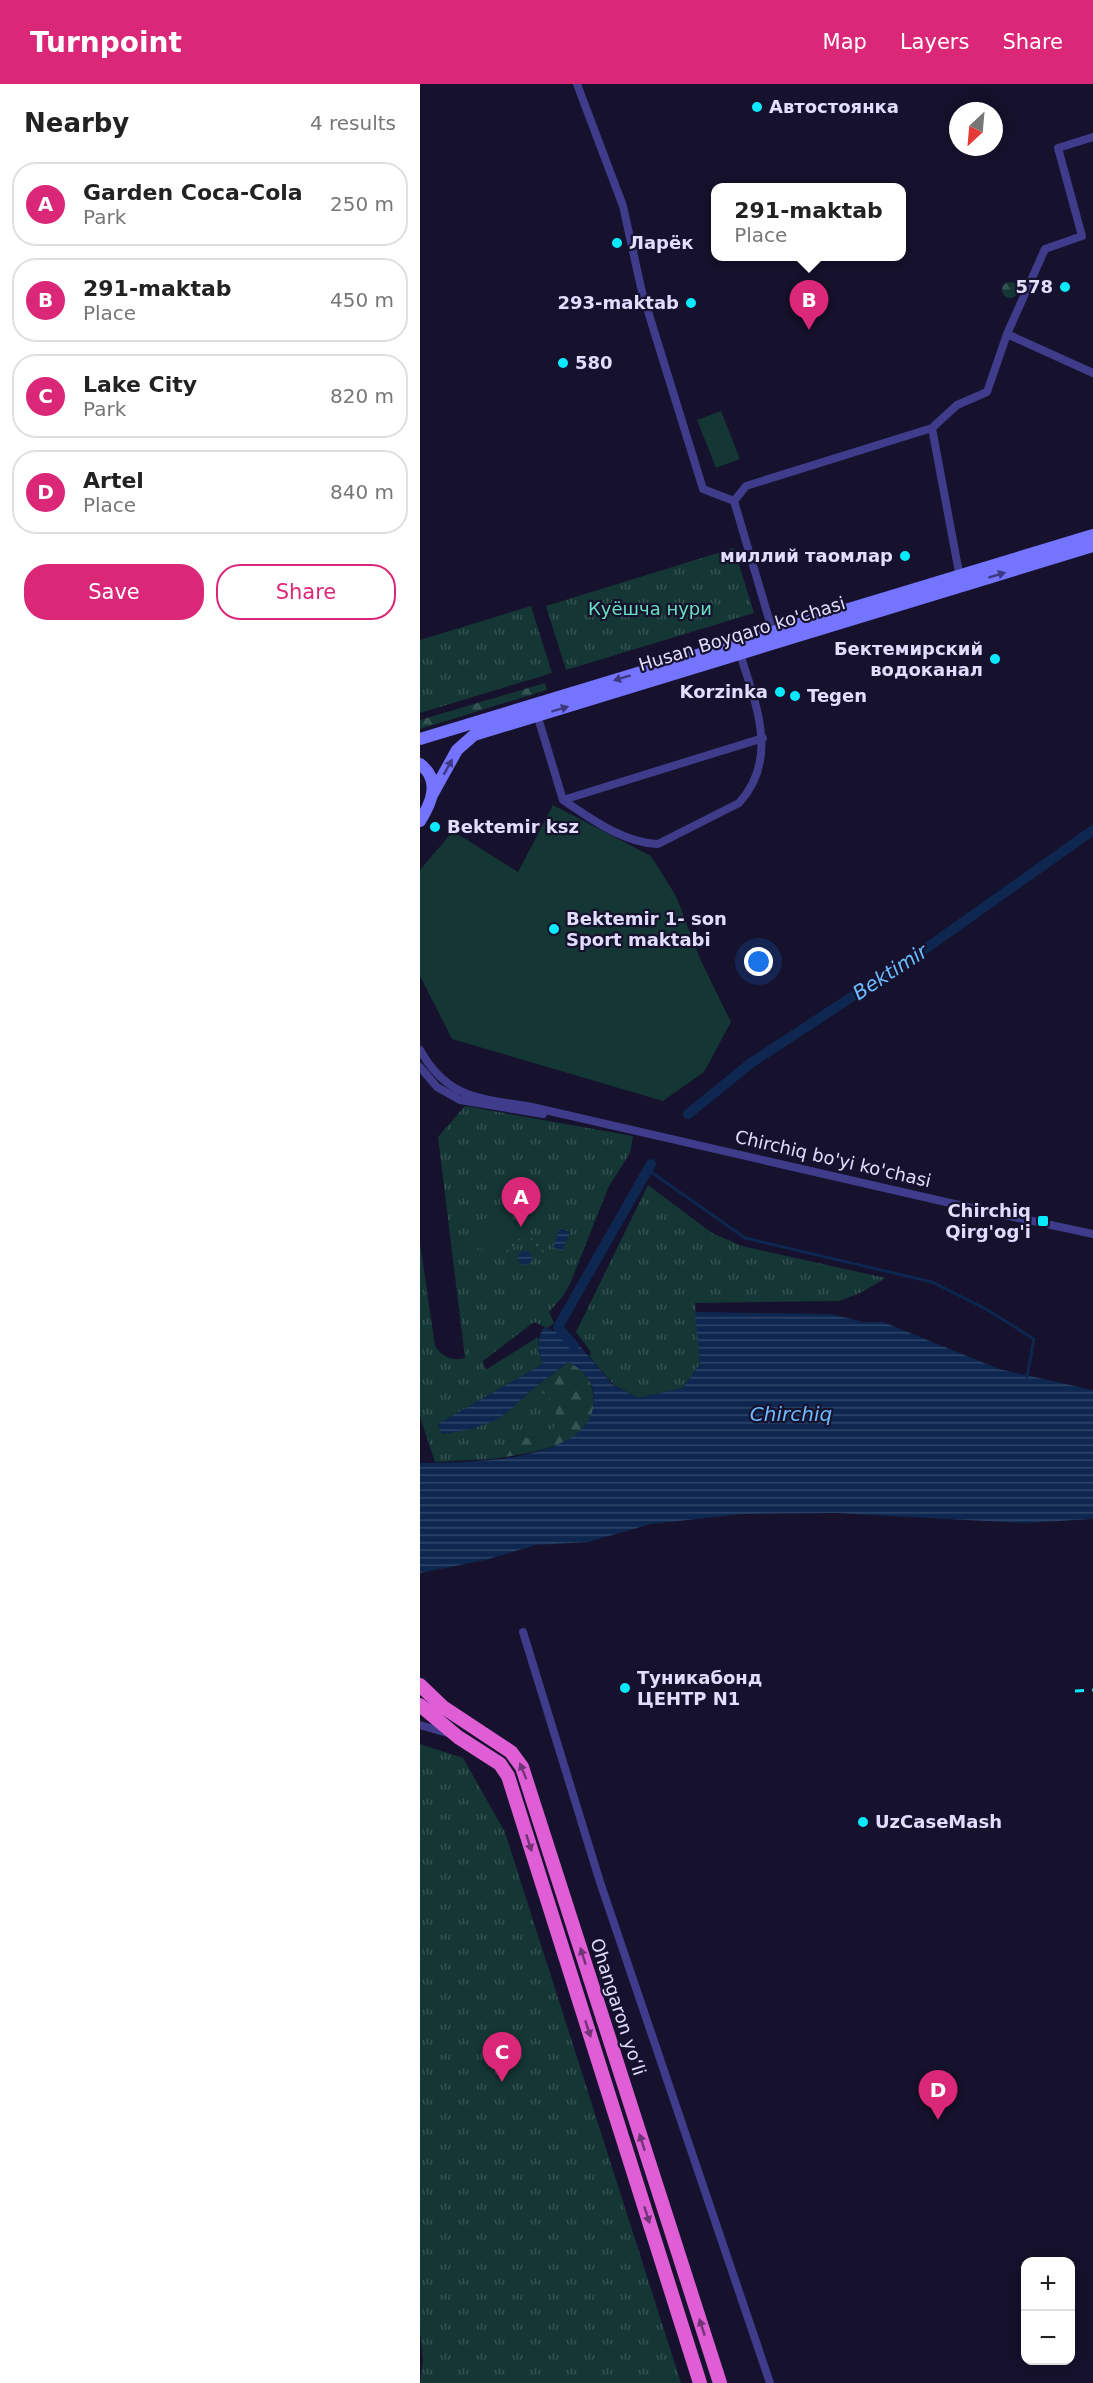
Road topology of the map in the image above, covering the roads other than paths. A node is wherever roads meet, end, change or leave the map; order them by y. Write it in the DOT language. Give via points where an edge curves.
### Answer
graph roads {
  1 [pos="577,84"];
  2 [pos="1093,137"];
  3 [pos="1007,334"];
  4 [pos="1093,373"];
  5 [pos="932,428"];
  6 [pos="734,501"];
  7 [pos="1093,535"];
  8 [pos="1093,546"];
  9 [pos="961,581"];
  10 [pos="774,638"];
  11 [pos="739,648"];
  12 [pos="536,710"];
  13 [pos="763,738"];
  14 [pos="420,739"];
  15 [pos="420,764"];
  16 [pos="432,795"];
  17 [pos="563,800"];
  18 [pos="420,821"];
  19 [pos="420,1050"];
  20 [pos="420,1066"];
  21 [pos="566,1116"];
  22 [pos="1093,1234"];
  23 [pos="524,1632"];
  24 [pos="420,1685"];
  25 [pos="420,1705"];
  26 [pos="420,1725"];
  27 [pos="458,1737"];
  28 [pos="700,2383"];
  29 [pos="720,2383"];
  30 [pos="770,2383"];
  1 -- 6 [label="street" via="623,206 642,292 704,489"];
  2 -- 3 [label="street" via="1058,148 1082,236 1044,249"];
  3 -- 4 [label="street"];
  3 -- 5 [label="street" via="987,392 957,405"];
  5 -- 6 [label="street" via="746,486"];
  5 -- 9 [label="street"];
  6 -- 10 [label="street"];
  7 -- 9 [label="main road, Husan Boyqaro ko'chasi"];
  9 -- 8 [label="main road, Husan Boyqaro ko'chasi, one-way"];
  9 -- 10 [label="main road, Husan Boyqaro ko'chasi"];
  10 -- 11 [label="main road, Husan Boyqaro ko'chasi"];
  11 -- 12 [label="main road, Husan Boyqaro ko'chasi"];
  11 -- 13 [label="street"];
  12 -- 14 [label="main road, Husan Boyqaro ko'chasi"];
  16 -- 12 [label="main road, Husan Boyqaro ko'chasi, one-way" via="465,741"];
  12 -- 17 [label="street"];
  13 -- 17 [label="street"];
  13 -- 17 [label="street" via="760,768 747,793 738,802 658,844 646,844 604,826"];
  15 -- 16 [label="main road" via="431,777"];
  16 -- 18 [label="main road, Husan Boyqaro ko'chasi"];
  19 -- 21 [label="street, Chirchiq bo'yi ko'chasi" via="445,1083 463,1093"];
  20 -- 21 [label="street, Chirchiq bo'yi ko'chasi" via="437,1087 460,1100"];
  21 -- 22 [label="street, Chirchiq bo'yi ko'chasi"];
  23 -- 30 [label="street" via="600,1882"];
  29 -- 24 [label="highway, Ohangaron yoʻli, one-way" via="522,1767 511,1752 443,1707"];
  25 -- 27 [label="highway, Ohangaron yoʻli"];
  26 -- 27 [label="street"];
  27 -- 28 [label="highway, Ohangaron yoʻli, one-way" via="500,1764 508,1776"];
}
